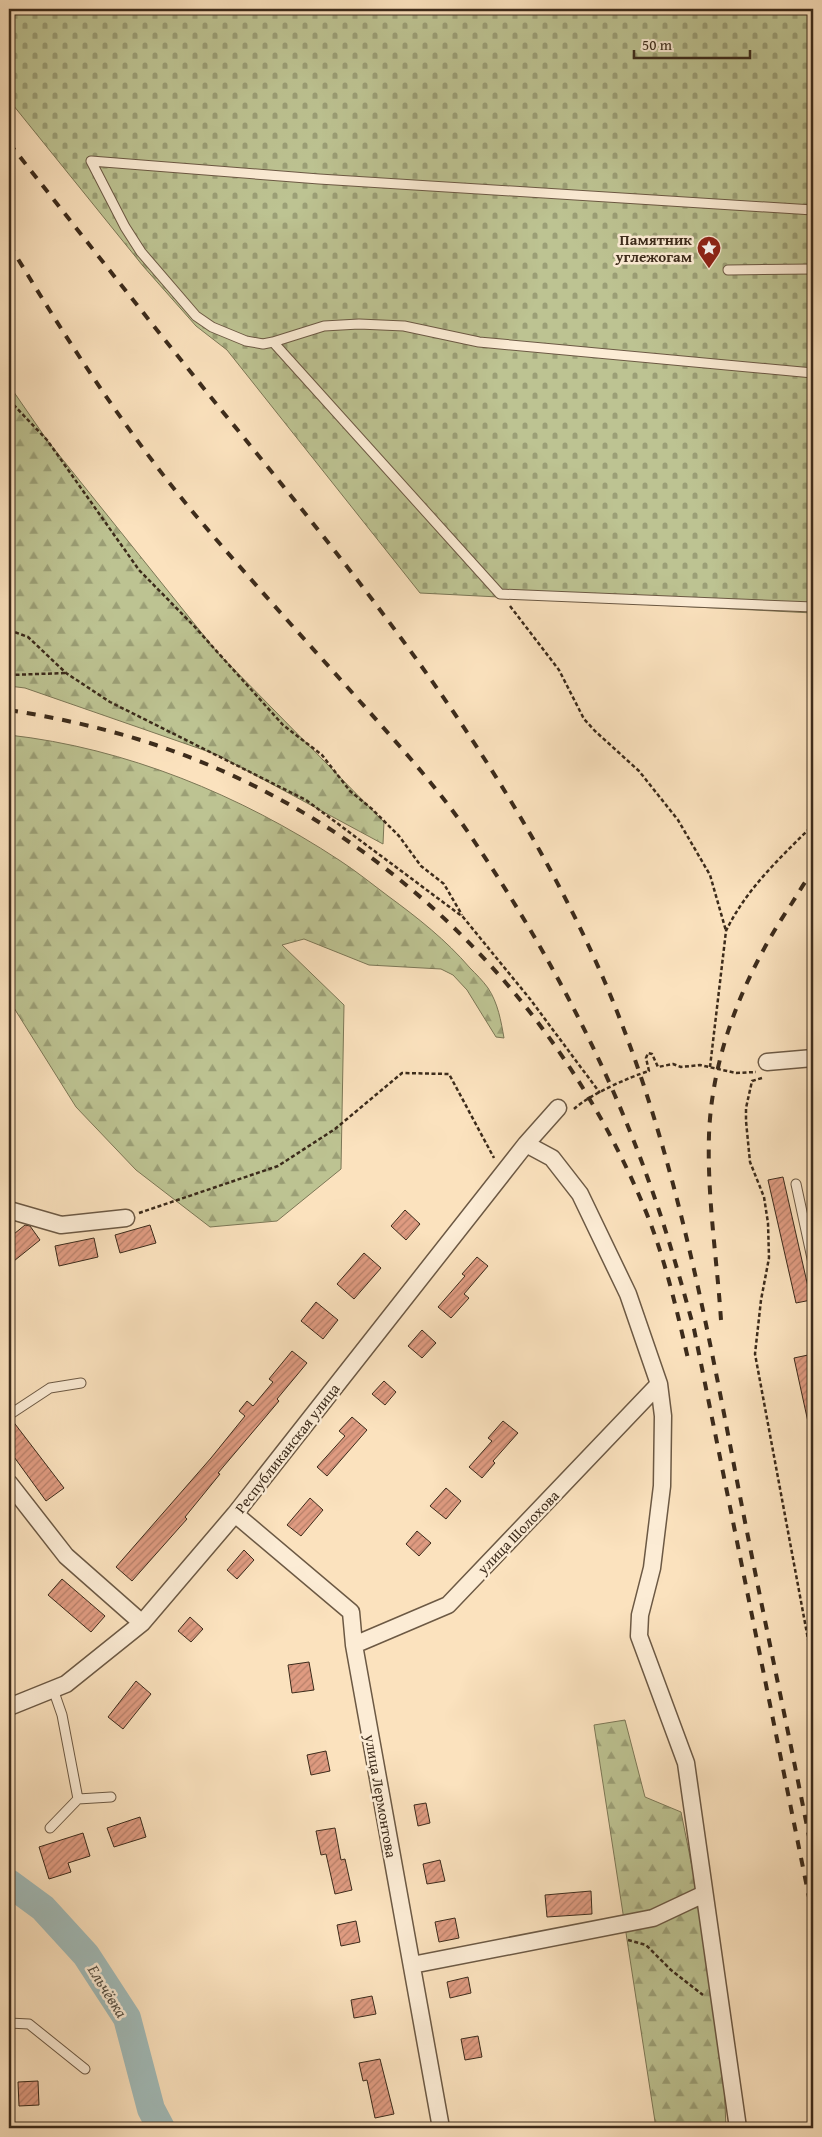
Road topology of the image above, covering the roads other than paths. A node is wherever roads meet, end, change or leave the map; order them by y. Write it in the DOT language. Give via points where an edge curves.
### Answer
graph roads {
  1 [pos="813,210"];
  2 [pos="813,269"];
  3 [pos="728,270"];
  4 [pos="273,342"];
  5 [pos="813,373"];
  6 [pos="813,607"];
  7 [pos="813,1058"];
  8 [pos="767,1062"];
  9 [pos="566,1109"];
  10 [pos="526,1144"];
  11 [pos="796,1184"];
  12 [pos="9,1210"];
  13 [pos="126,1218"];
  14 [pos="813,1263"];
  15 [pos="81,1383"];
  16 [pos="659,1384"];
  17 [pos="9,1415"];
  18 [pos="9,1483"];
  19 [pos="235,1514"];
  20 [pos="142,1623"];
  21 [pos="354,1645"];
  22 [pos="53,1689"];
  23 [pos="9,1707"];
  24 [pos="111,1797"];
  25 [pos="78,1798"];
  26 [pos="50,1828"];
  27 [pos="704,1894"];
  28 [pos="412,1965"];
  29 [pos="9,2023"];
  30 [pos="85,2069"];
  31 [pos="441,2128"];
  32 [pos="738,2128"];
  1 -- 4 [label="lane" via="319,179 92,161 141,252 196,316 212,327 246,341"];
  2 -- 3 [label="lane"];
  4 -- 5 [label="lane" via="324,326 395,326 479,342"];
  4 -- 6 [label="lane" via="500,594"];
  7 -- 8 [label="street"];
  9 -- 10 [label="street, Республиканская улица"];
  10 -- 16 [label="street" via="552,1158 580,1194 628,1294"];
  10 -- 19 [label="street, Республиканская улица"];
  11 -- 14 [label="lane"];
  12 -- 13 [label="street" via="61,1225"];
  15 -- 17 [label="lane" via="50,1388"];
  16 -- 21 [label="street, улица Шолохова" via="448,1605"];
  16 -- 27 [label="street" via="663,1425 662,1486 652,1568 640,1615 639,1636 686,1763"];
  18 -- 20 [label="street" via="66,1556"];
  19 -- 20 [label="street, Республиканская улица"];
  19 -- 21 [label="street, улица Лермонтова" via="351,1612"];
  20 -- 22 [label="street, Республиканская улица" via="66,1684"];
  21 -- 28 [label="street, улица Лермонтова"];
  22 -- 23 [label="street, Республиканская улица"];
  22 -- 25 [label="lane" via="62,1715"];
  24 -- 25 [label="lane"];
  25 -- 26 [label="lane"];
  27 -- 28 [label="street" via="653,1918"];
  27 -- 32 [label="street"];
  28 -- 31 [label="street, улица Лермонтова"];
  29 -- 30 [label="lane" via="30,2024"];
}
